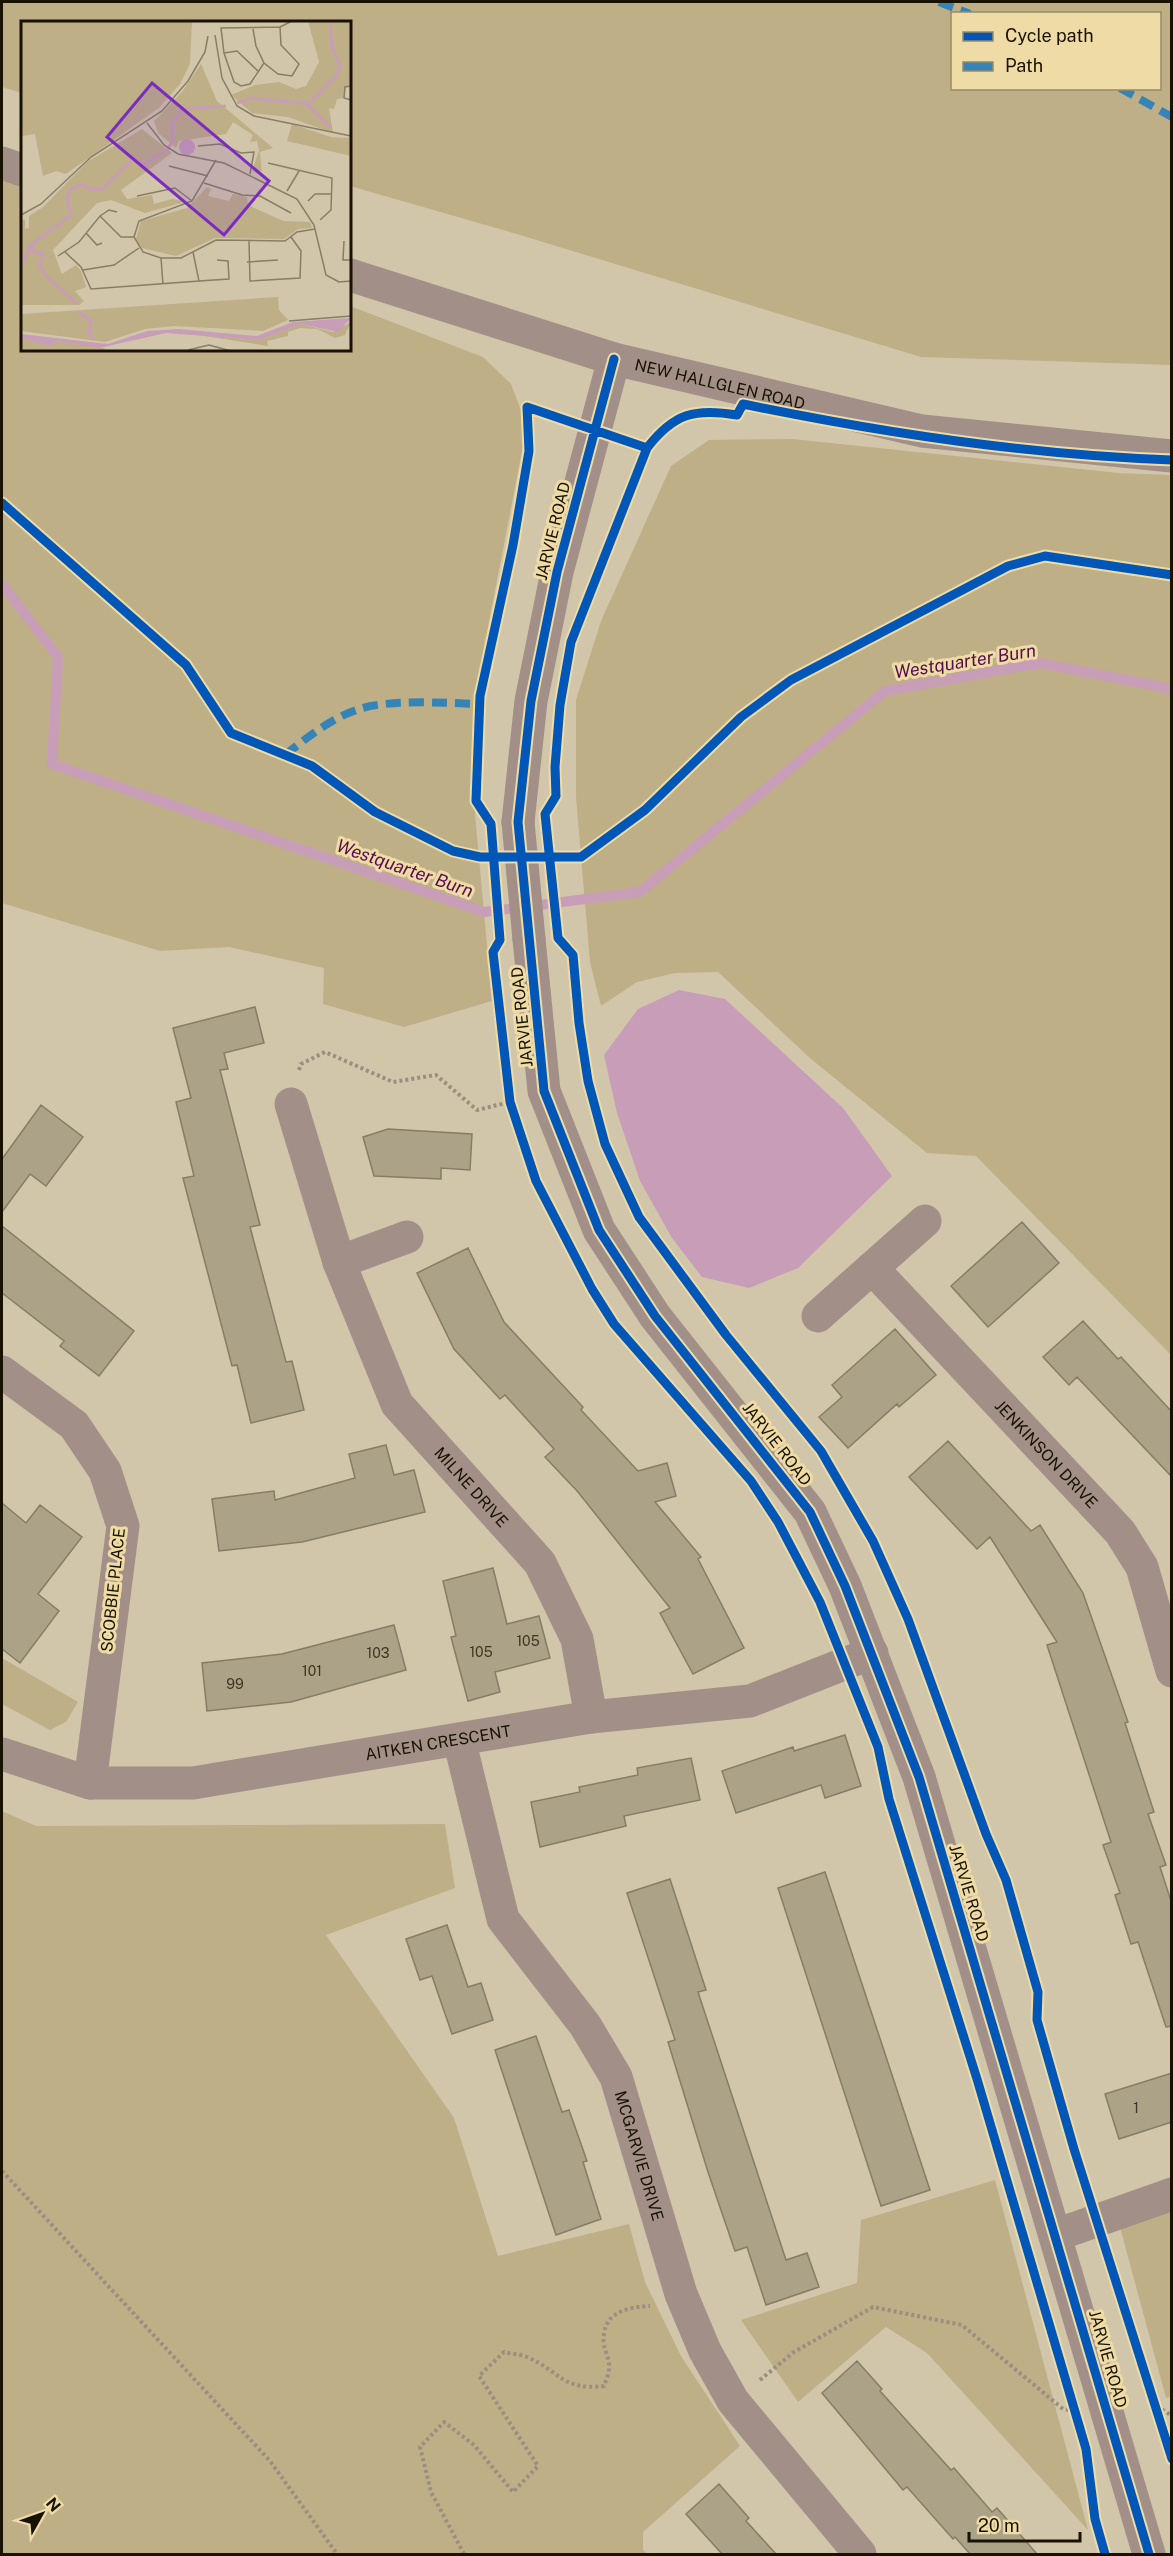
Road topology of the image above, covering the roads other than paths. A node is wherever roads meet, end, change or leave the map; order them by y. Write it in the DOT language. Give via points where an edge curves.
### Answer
graph roads {
  1 [pos="2,163"];
  2 [pos="21,170"];
  3 [pos="351,275"];
  4 [pos="614,359"];
  5 [pos="1172,456"];
  6 [pos="291,1104"];
  7 [pos="926,1221"];
  8 [pos="407,1237"];
  9 [pos="339,1263"];
  10 [pos="873,1268"];
  11 [pos="818,1316"];
  12 [pos="2,1372"];
  13 [pos="872,1653"];
  14 [pos="1172,1671"];
  15 [pos="591,1717"];
  16 [pos="459,1739"];
  17 [pos="2,1754"];
  18 [pos="90,1784"];
  19 [pos="1172,2194"];
  20 [pos="1056,2235"];
  21 [pos="860,2554"];
  22 [pos="1149,2554"];
  1 -- 2 [label="street"];
  3 -- 4 [label="street, NEW HALLGLEN ROAD"];
  4 -- 5 [label="street, NEW HALLGLEN ROAD" via="922,432"];
  4 -- 13 [label="street, JARVIE ROAD, bridge" via="557,572 533,689 518,822 544,1091 599,1230 655,1316 810,1512"];
  6 -- 9 [label="street, MILNE DRIVE"];
  7 -- 10 [label="street"];
  8 -- 9 [label="street"];
  9 -- 15 [label="street, MILNE DRIVE" via="398,1404 540,1563 577,1639"];
  10 -- 11 [label="street"];
  10 -- 14 [label="street, JENKINSON DRIVE" via="1120,1532 1142,1567"];
  12 -- 18 [label="street, SCOBBIE PLACE" via="74,1425 105,1471 123,1526"];
  13 -- 15 [label="street, AITKEN CRESCENT" via="750,1701"];
  13 -- 20 [label="street, JARVIE ROAD" via="919,1777"];
  15 -- 16 [label="street, AITKEN CRESCENT"];
  16 -- 18 [label="street, AITKEN CRESCENT" via="193,1783"];
  16 -- 21 [label="street, MCGARVIE DRIVE" via="503,1919 585,2025 616,2077 681,2294 705,2351 733,2401"];
  17 -- 18 [label="street, AITKEN CRESCENT"];
  19 -- 20 [label="street"];
  20 -- 22 [label="street, JARVIE ROAD"];
}
